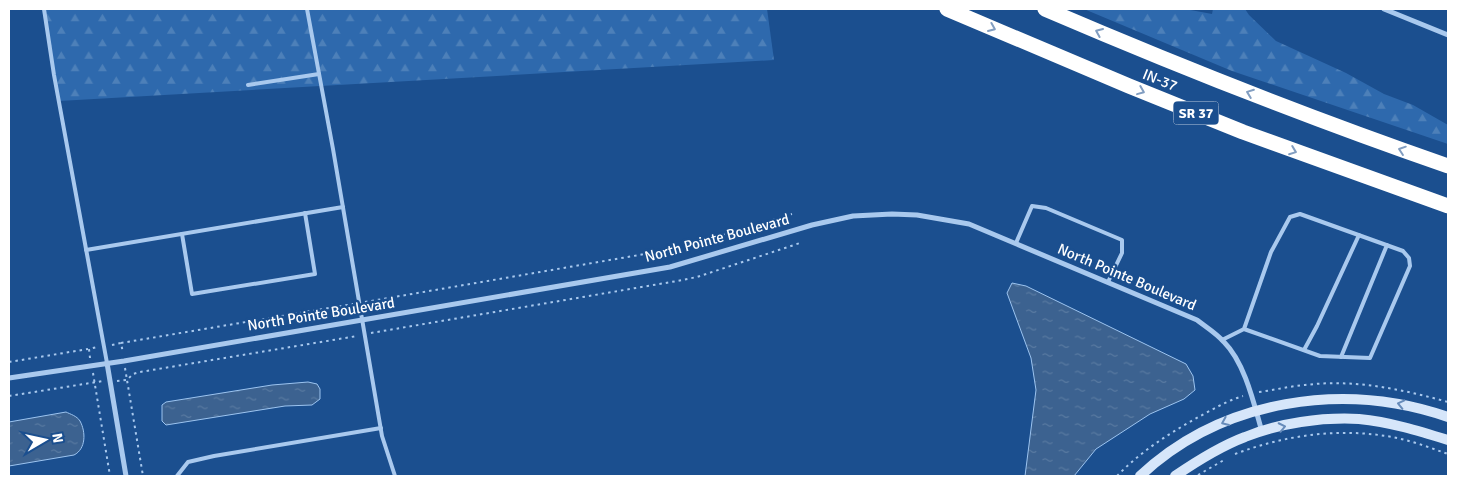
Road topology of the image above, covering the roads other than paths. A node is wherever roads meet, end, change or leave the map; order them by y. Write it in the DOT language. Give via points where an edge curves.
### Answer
graph roads {
  1 [pos="44,9"];
  2 [pos="307,9"];
  3 [pos="947,9"];
  4 [pos="1045,9"];
  5 [pos="1384,9"];
  6 [pos="1448,35"];
  7 [pos="319,74"];
  8 [pos="248,85"];
  9 [pos="1448,166"];
  10 [pos="1448,206"];
  11 [pos="344,207"];
  12 [pos="305,213"];
  13 [pos="182,234"];
  14 [pos="1359,235"];
  15 [pos="1016,243"];
  16 [pos="1387,245"];
  17 [pos="86,250"];
  18 [pos="1108,282"];
  19 [pos="363,320"];
  20 [pos="1244,329"];
  21 [pos="1222,340"];
  22 [pos="1304,350"];
  23 [pos="1341,357"];
  24 [pos="107,363"];
  25 [pos="9,378"];
  26 [pos="1256,411"];
  27 [pos="1448,417"];
  28 [pos="381,428"];
  29 [pos="1262,432"];
  30 [pos="1448,440"];
  31 [pos="126,476"];
  32 [pos="177,476"];
  33 [pos="395,476"];
  34 [pos="1140,476"];
  35 [pos="1175,476"];
  1 -- 17 [label="lane"];
  2 -- 7 [label="lane"];
  3 -- 10 [label="highway, IN-37 / SR 37, one-way" via="1244,132"];
  9 -- 4 [label="highway, IN-37 / SR 37, one-way" via="1232,86"];
  5 -- 6 [label="street"];
  7 -- 8 [label="lane"];
  7 -- 11 [label="lane"];
  11 -- 12 [label="lane"];
  11 -- 19 [label="lane"];
  12 -- 13 [label="lane"];
  12 -- 13 [label="lane" via="315,274 192,294"];
  13 -- 17 [label="lane"];
  14 -- 16 [label="lane"];
  14 -- 20 [label="lane" via="1300,214 1290,217 1271,252"];
  14 -- 22 [label="lane"];
  15 -- 18 [label="street, North Pointe Boulevard"];
  15 -- 18 [label="lane" via="1032,206 1046,208 1122,240 1122,253"];
  15 -- 19 [label="street, North Pointe Boulevard" via="969,224 944,218 892,214 853,216 812,224 670,267"];
  16 -- 23 [label="lane"];
  16 -- 23 [label="lane" via="1403,251 1410,266 1370,358"];
  17 -- 24 [label="lane"];
  18 -- 21 [label="street, North Pointe Boulevard" via="1197,320"];
  19 -- 24 [label="street, North Pointe Boulevard"];
  19 -- 28 [label="lane"];
  20 -- 21 [label="lane"];
  20 -- 22 [label="lane"];
  21 -- 26 [label="street, North Pointe Boulevard" via="1235,356"];
  22 -- 23 [label="lane" via="1320,356"];
  24 -- 25 [label="street, North Pointe Boulevard"];
  24 -- 31 [label="street"];
  27 -- 26 [label="street, one-way" via="1393,402 1359,399 1300,402"];
  26 -- 29 [label="street, North Pointe Boulevard"];
  26 -- 34 [label="street, one-way" via="1224,422 1181,444"];
  28 -- 32 [label="lane" via="188,462"];
  28 -- 33 [label="lane"];
  29 -- 30 [label="street, one-way" via="1319,420 1358,419 1402,426"];
  29 -- 35 [label="street" via="1245,436"];
}
